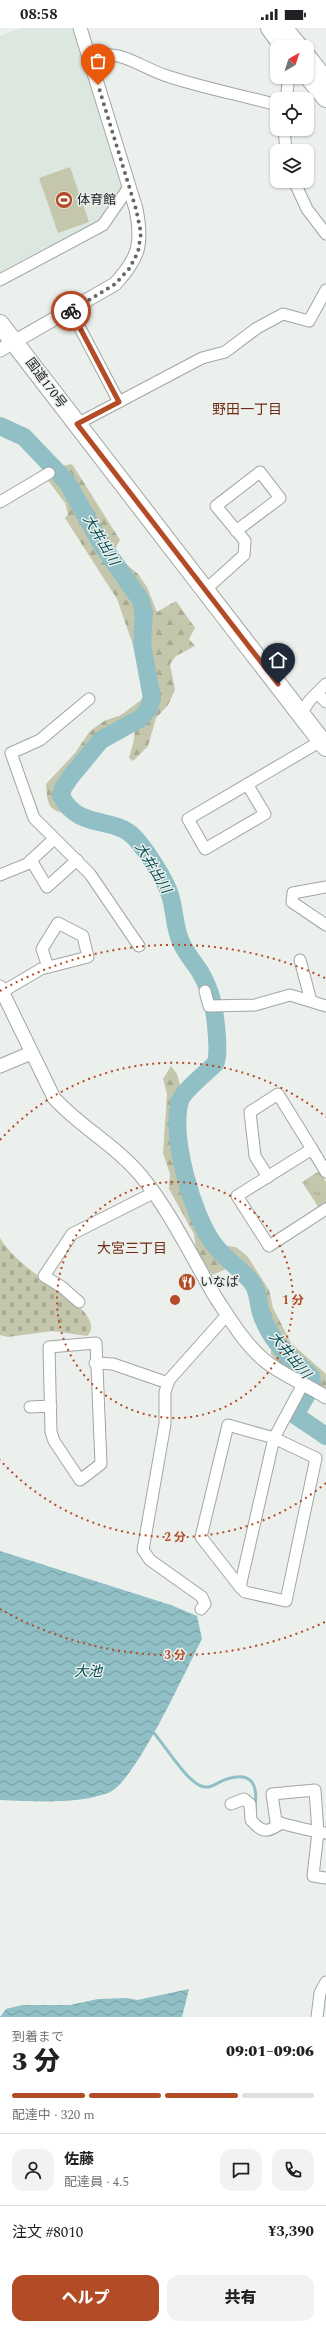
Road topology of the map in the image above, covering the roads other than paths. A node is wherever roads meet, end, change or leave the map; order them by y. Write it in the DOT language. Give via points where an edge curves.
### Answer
graph roads {
  1 [pos="80,28"];
  2 [pos="270,28"];
  3 [pos="292,40"];
  4 [pos="89,56"];
  5 [pos="314,66"];
  6 [pos="326,81"];
  7 [pos="314,83"];
  8 [pos="326,98"];
  9 [pos="270,103"];
  10 [pos="129,187"];
  11 [pos="297,188"];
  12 [pos="326,234"];
  13 [pos="0,280"];
  14 [pos="326,290"];
  15 [pos="71,311"];
  16 [pos="0,324"];
  17 [pos="7,345"];
  18 [pos="119,402"];
  19 [pos="77,424"];
  20 [pos="48,473"];
  21 [pos="0,502"];
  22 [pos="236,531"];
  23 [pos="204,591"];
  24 [pos="326,684"];
  25 [pos="317,693"];
  26 [pos="89,699"];
  27 [pos="326,702"];
  28 [pos="301,714"];
  29 [pos="323,744"];
  30 [pos="248,784"];
  31 [pos="54,839"];
  32 [pos="31,860"];
  33 [pos="77,860"];
  34 [pos="0,875"];
  35 [pos="326,887"];
  36 [pos="326,924"];
  37 [pos="139,946"];
  38 [pos="300,960"];
  39 [pos="48,967"];
  40 [pos="1,990"];
  41 [pos="205,991"];
  42 [pos="311,1001"];
  43 [pos="326,1006"];
  44 [pos="31,1053"];
  45 [pos="0,1066"];
  46 [pos="312,1149"];
  47 [pos="326,1172"];
  48 [pos="268,1176"];
  49 [pos="153,1193"];
  50 [pos="326,1209"];
  51 [pos="79,1302"];
  52 [pos="227,1315"];
  53 [pos="95,1363"];
  54 [pos="168,1383"];
  55 [pos="303,1384"];
  56 [pos="326,1397"];
  57 [pos="51,1406"];
  58 [pos="30,1408"];
  59 [pos="274,1438"];
  60 [pos="240,1587"];
  61 [pos="201,1609"];
  62 [pos="231,1804"];
  63 [pos="282,1823"];
  64 [pos="322,1832"];
  65 [pos="326,1878"];
  66 [pos="326,1982"];
  67 [pos="317,2017"];
  1 -- 4 [label="street"];
  2 -- 3 [label="highway"];
  4 -- 9 [label="street" via="110,53 166,76"];
  4 -- 10 [label="street"];
  5 -- 6 [label="highway"];
  7 -- 8 [label="highway"];
  10 -- 13 [label="street" via="102,225"];
  10 -- 15 [label="street" via="141,233 138,252 129,269 115,284"];
  11 -- 12 [label="street" via="307,209"];
  14 -- 18 [label="street" via="309,321 283,314 257,328 225,352 202,358"];
  15 -- 17 [label="street"];
  15 -- 18 [label="street"];
  16 -- 17 [label="highway, 国道170号"];
  17 -- 19 [label="highway, 国道170号"];
  18 -- 19 [label="street"];
  19 -- 23 [label="highway, 国道170号"];
  20 -- 21 [label="street"];
  22 -- 22 [label="street" via="216,506 260,472 280,498"];
  22 -- 23 [label="street" via="245,541 244,555"];
  23 -- 28 [label="highway, 国道170号"];
  24 -- 25 [label="street"];
  25 -- 27 [label="street"];
  25 -- 28 [label="street"];
  26 -- 31 [label="street" via="40,740 11,753 34,818"];
  28 -- 29 [label="highway, 国道170号"];
  29 -- 30 [label="street"];
  30 -- 30 [label="street" via="188,819 205,849 265,814"];
  31 -- 32 [label="street"];
  31 -- 33 [label="street"];
  32 -- 33 [label="street" via="47,886"];
  32 -- 34 [label="street"];
  33 -- 37 [label="street" via="90,874"];
  35 -- 36 [label="street" via="293,893 292,902"];
  38 -- 42 [label="street"];
  39 -- 39 [label="street" via="88,958 83,936 58,923 42,949"];
  39 -- 40 [label="street"];
  40 -- 44 [label="street"];
  41 -- 42 [label="street" via="214,1006 255,1005 290,995"];
  42 -- 43 [label="street"];
  44 -- 45 [label="street"];
  44 -- 49 [label="street" via="54,1098 66,1112 118,1154 141,1176"];
  46 -- 47 [label="street"];
  46 -- 48 [label="street"];
  46 -- 48 [label="street" via="278,1094 250,1112 255,1156"];
  48 -- 50 [label="street" via="237,1196 269,1246"];
  49 -- 51 [label="street" via="72,1234 44,1276"];
  49 -- 52 [label="street"];
  52 -- 54 [label="street" via="178,1368"];
  52 -- 55 [label="street" via="249,1345 264,1360"];
  53 -- 54 [label="street" via="113,1364"];
  53 -- 57 [label="street" via="96,1343 49,1347"];
  53 -- 57 [label="street" via="101,1464 80,1480 50,1432"];
  54 -- 61 [label="street" via="165,1392 165,1424 143,1550 150,1560 202,1597 205,1604"];
  55 -- 56 [label="street"];
  55 -- 59 [label="street"];
  57 -- 58 [label="street"];
  59 -- 60 [label="street"];
  59 -- 60 [label="street" via="228,1425 201,1537"];
  59 -- 60 [label="street" via="316,1458 286,1601 245,1592"];
  62 -- 63 [label="street" via="244,1799 250,1804 251,1820 264,1830 271,1831"];
  63 -- 64 [label="street"];
  63 -- 64 [label="street" via="276,1822 272,1794 315,1790"];
  64 -- 65 [label="street" via="313,1876"];
  66 -- 67 [label="street" via="320,1993"];
}
